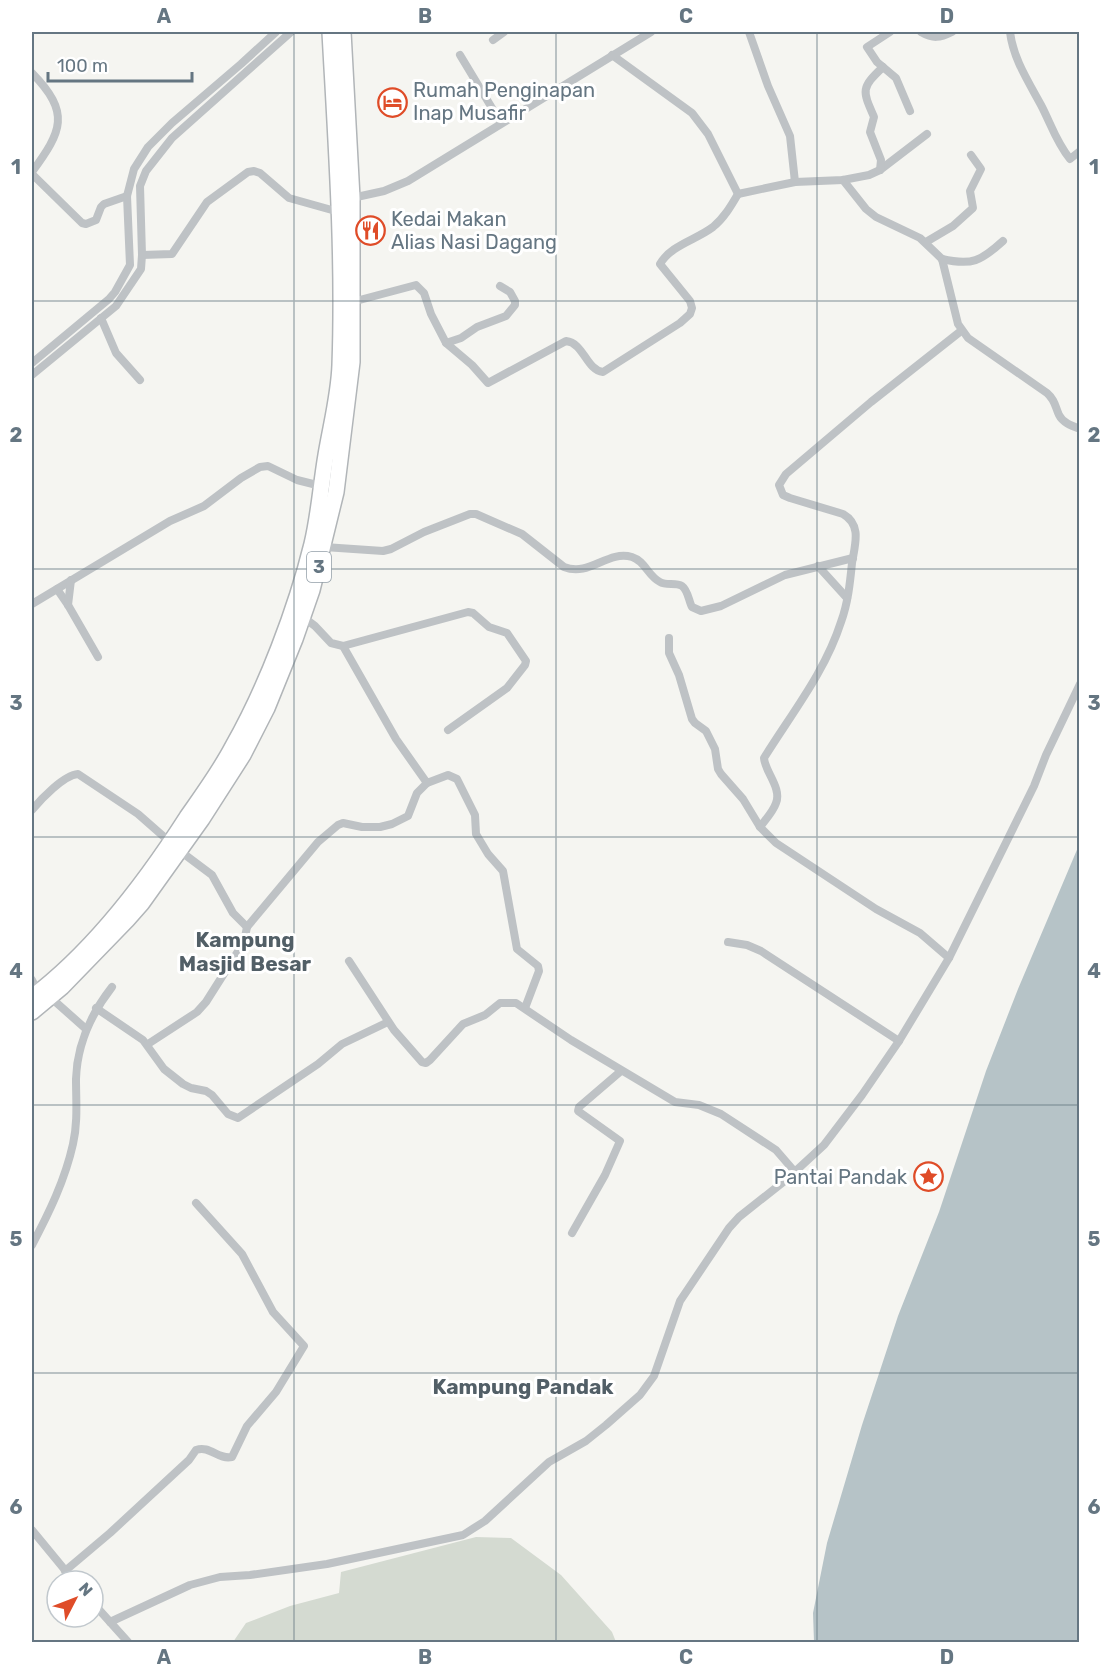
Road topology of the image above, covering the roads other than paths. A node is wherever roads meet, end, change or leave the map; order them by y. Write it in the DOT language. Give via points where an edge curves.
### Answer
graph roads {
  1 [pos="276,32"];
  2 [pos="291,32"];
  3 [pos="330,32"];
  4 [pos="343,32"];
  5 [pos="504,32"];
  6 [pos="651,32"];
  7 [pos="749,32"];
  8 [pos="890,32"];
  9 [pos="921,32"];
  10 [pos="952,32"];
  11 [pos="1010,32"];
  12 [pos="493,40"];
  13 [pos="460,55"];
  14 [pos="612,55"];
  15 [pos="883,67"];
  16 [pos="32,73"];
  17 [pos="910,111"];
  18 [pos="501,123"];
  19 [pos="927,135"];
  20 [pos="1080,151"];
  21 [pos="971,155"];
  22 [pos="880,170"];
  23 [pos="32,173"];
  24 [pos="843,180"];
  25 [pos="795,182"];
  26 [pos="738,194"];
  27 [pos="127,196"];
  28 [pos="352,198"];
  29 [pos="339,213"];
  30 [pos="1003,241"];
  31 [pos="926,243"];
  32 [pos="142,255"];
  33 [pos="942,259"];
  34 [pos="500,286"];
  35 [pos="352,302"];
  36 [pos="101,318"];
  37 [pos="961,331"];
  38 [pos="446,343"];
  39 [pos="32,363"];
  40 [pos="32,375"];
  41 [pos="140,380"];
  42 [pos="1080,429"];
  43 [pos="321,486"];
  44 [pos="324,546"];
  45 [pos="853,558"];
  46 [pos="818,566"];
  47 [pos="71,580"];
  48 [pos="57,589"];
  49 [pos="847,598"];
  50 [pos="32,604"];
  51 [pos="68,605"];
  52 [pos="303,617"];
  53 [pos="669,638"];
  54 [pos="343,646"];
  55 [pos="98,657"];
  56 [pos="1080,684"];
  57 [pos="448,730"];
  58 [pos="427,783"];
  59 [pos="32,810"];
  60 [pos="760,827"];
  61 [pos="175,847"];
  62 [pos="247,927"];
  63 [pos="728,942"];
  64 [pos="950,958"];
  65 [pos="349,962"];
  66 [pos="112,987"];
  67 [pos="38,991"];
  68 [pos="96,1008"];
  69 [pos="525,1008"];
  70 [pos="32,1012"];
  71 [pos="388,1022"];
  72 [pos="86,1029"];
  73 [pos="899,1041"];
  74 [pos="148,1044"];
  75 [pos="621,1071"];
  76 [pos="795,1172"];
  77 [pos="196,1203"];
  78 [pos="572,1233"];
  79 [pos="32,1245"];
  80 [pos="32,1530"];
  81 [pos="63,1569"];
  82 [pos="67,1569"];
  83 [pos="105,1616"];
  84 [pos="110,1622"];
  85 [pos="128,1642"];
  1 -- 27 [label="street" via="148,147 134,169"];
  2 -- 32 [label="street" via="172,138 146,171 139,196"];
  3 -- 29 [label="highway, 3"];
  4 -- 28 [label="highway, 3"];
  5 -- 12 [label="street"];
  6 -- 14 [label="street"];
  7 -- 25 [label="street" via="790,136"];
  8 -- 15 [label="street" via="867,47"];
  9 -- 10 [label="street" via="940,38"];
  11 -- 20 [label="street" via="1014,54 1056,139 1070,159"];
  13 -- 18 [label="street"];
  14 -- 18 [label="street"];
  14 -- 26 [label="street" via="692,112 708,134"];
  15 -- 17 [label="street" via="896,78"];
  15 -- 22 [label="street" via="865,88 874,117 870,132 881,160"];
  16 -- 23 [label="street" via="59,115 51,144"];
  18 -- 28 [label="street" via="394,188"];
  19 -- 22 [label="street"];
  21 -- 31 [label="street" via="981,168 970,191 973,208"];
  22 -- 24 [label="street"];
  23 -- 27 [label="street" via="86,224 96,220 104,204"];
  24 -- 25 [label="street"];
  24 -- 31 [label="street" via="876,217"];
  25 -- 26 [label="street"];
  26 -- 38 [label="street" via="715,226 676,249 660,264 690,301 690,314 603,372 596,370 576,345 566,341 488,383"];
  27 -- 39 [label="street" via="131,260 115,292"];
  28 -- 35 [label="highway, 3"];
  29 -- 32 [label="street" via="289,198 260,173 248,172 207,202 172,254"];
  29 -- 43 [label="highway, 3" via="340,368"];
  30 -- 33 [label="street" via="978,260 961,263"];
  31 -- 33 [label="street"];
  32 -- 36 [label="street" via="141,268 123,298"];
  33 -- 37 [label="street"];
  34 -- 38 [label="street" via="510,292 515,302 506,316"];
  35 -- 38 [label="street" via="416,285 424,293"];
  35 -- 44 [label="highway, 3" via="352,362 336,492"];
  36 -- 40 [label="street"];
  36 -- 41 [label="street" via="116,353"];
  37 -- 42 [label="street" via="1047,393 1057,404 1062,420"];
  37 -- 45 [label="street" via="871,402 786,474 779,485 789,498 851,518 856,530"];
  43 -- 47 [label="street" via="268,466 260,467 204,506 170,521"];
  43 -- 61 [label="highway, 3" via="300,585 253,708"];
  44 -- 46 [label="street" via="383,551 476,514 516,531 571,570 632,557 663,584 684,587 692,607 701,611 721,606 785,575"];
  44 -- 52 [label="highway, 3"];
  45 -- 46 [label="street"];
  45 -- 49 [label="street"];
  46 -- 49 [label="street"];
  47 -- 48 [label="street"];
  47 -- 51 [label="street"];
  48 -- 50 [label="street"];
  48 -- 51 [label="street"];
  49 -- 60 [label="street" via="841,625 819,672 764,758 777,797"];
  51 -- 55 [label="street"];
  52 -- 54 [label="street" via="332,644"];
  52 -- 61 [label="highway, 3" via="267,708 243,755"];
  53 -- 60 [label="street" via="669,653 692,719 706,731 718,769"];
  54 -- 57 [label="street" via="468,612 489,627 507,633 525,664 507,688"];
  54 -- 58 [label="street" via="396,739"];
  56 -- 64 [label="street"];
  58 -- 62 [label="street" via="417,793 408,816 393,824 338,825 318,842"];
  58 -- 69 [label="street" via="444,776 457,779 475,815 476,834 504,872 517,949 539,971"];
  59 -- 61 [label="street" via="44,796 78,774 138,814"];
  60 -- 64 [label="street" via="784,850 920,933"];
  61 -- 62 [label="street" via="212,875 233,913"];
  61 -- 67 [label="highway, 3" via="92,941"];
  62 -- 74 [label="street" via="244,942 206,1002"];
  63 -- 73 [label="street" via="761,951"];
  64 -- 73 [label="street"];
  65 -- 71 [label="street"];
  66 -- 68 [label="street"];
  67 -- 70 [label="highway, 3"];
  67 -- 72 [label="street"];
  68 -- 72 [label="street"];
  68 -- 74 [label="street"];
  69 -- 71 [label="street" via="516,1003 500,1003 485,1015 463,1024 426,1062 418,1058"];
  69 -- 75 [label="street"];
  71 -- 74 [label="street" via="342,1044 238,1118 228,1114 206,1091 183,1084 164,1069"];
  72 -- 79 [label="street" via="76,1077 74,1142 62,1185"];
  73 -- 76 [label="street" via="834,1134"];
  75 -- 76 [label="street" via="680,1104 721,1114 776,1150"];
  75 -- 78 [label="street" via="579,1107 578,1111 620,1142"];
  76 -- 84 [label="street" via="729,1228 680,1301 654,1376 640,1395 595,1435 549,1462 474,1529 458,1536 327,1564 220,1577 190,1585"];
  77 -- 82 [label="street" via="242,1254 273,1312 304,1346 276,1392 247,1426 232,1457 223,1458 206,1448 196,1450"];
  80 -- 81 [label="street"];
  83 -- 84 [label="street"];
  84 -- 85 [label="street"];
}
